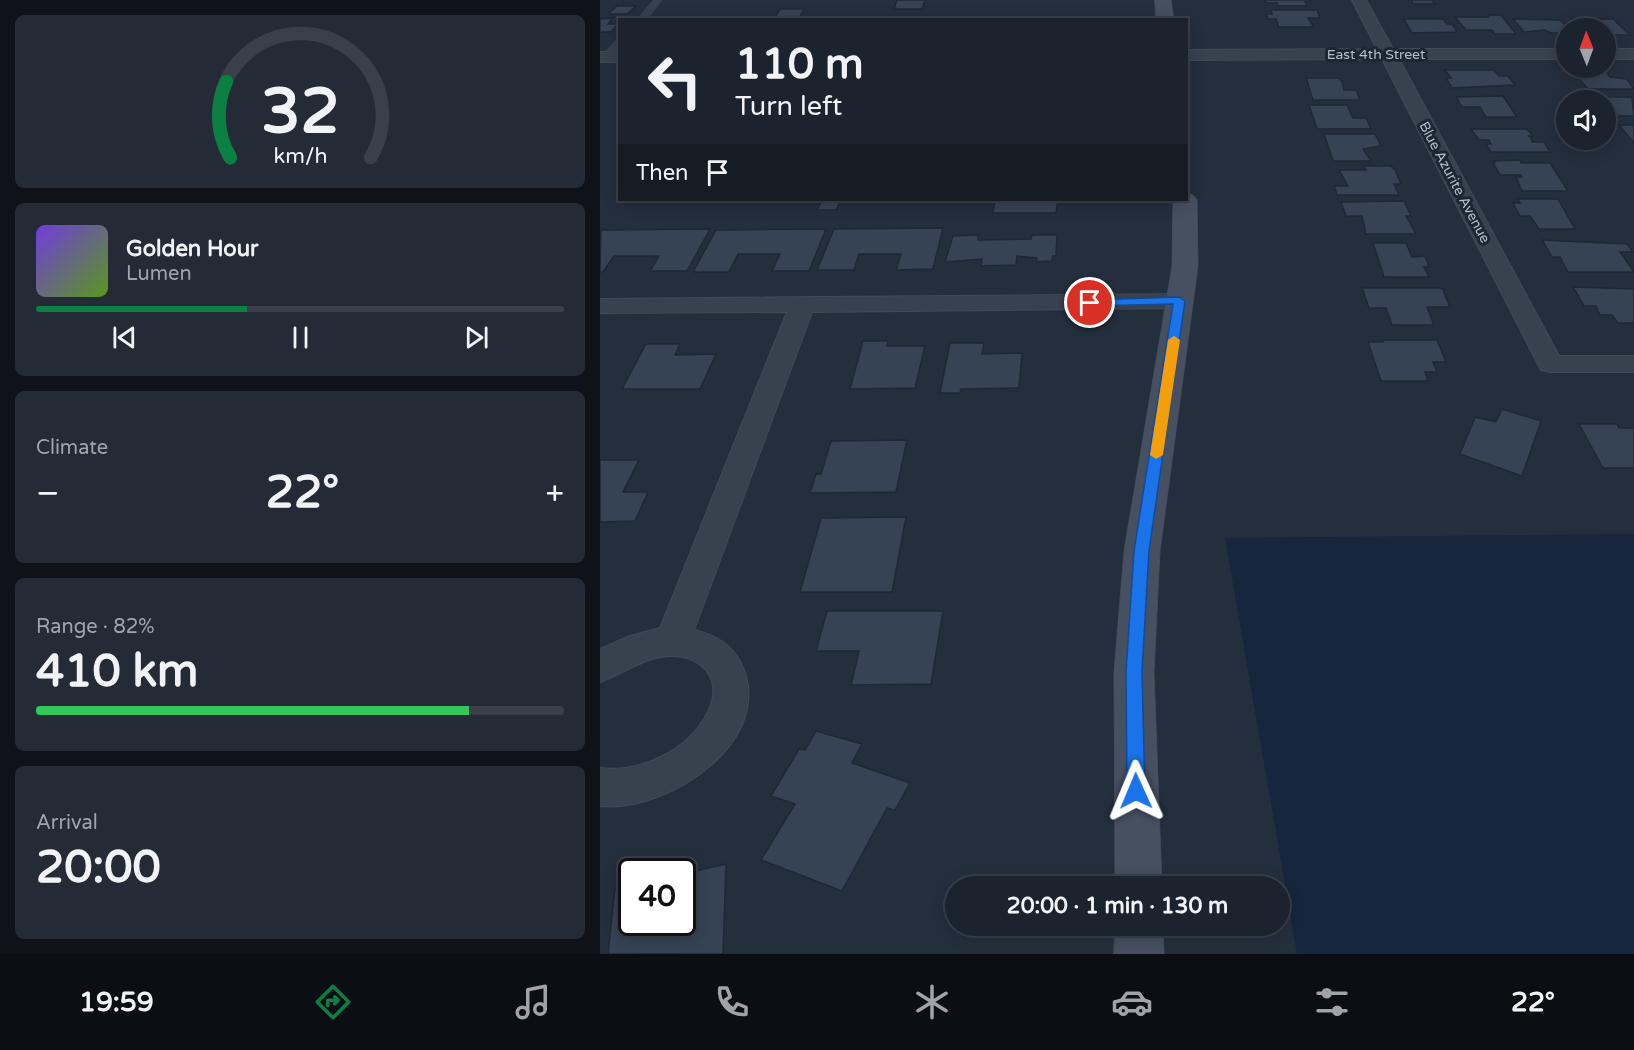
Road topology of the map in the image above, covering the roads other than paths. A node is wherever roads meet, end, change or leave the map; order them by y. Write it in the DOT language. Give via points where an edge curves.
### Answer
graph roads {
  1 [pos="658,0"];
  2 [pos="1163,0"];
  3 [pos="1359,0"];
  4 [pos="642,18"];
  5 [pos="1165,18"];
  6 [pos="618,44"];
  7 [pos="1388,54"];
  8 [pos="1556,54"];
  9 [pos="1616,54"];
  10 [pos="1634,54"];
  11 [pos="1188,55"];
  12 [pos="608,57"];
  13 [pos="1185,201"];
  14 [pos="1179,301"];
  15 [pos="802,305"];
  16 [pos="600,306"];
  17 [pos="1634,364"];
  18 [pos="672,642"];
  19 [pos="600,666"];
  20 [pos="600,787"];
  21 [pos="1138,876"];
  22 [pos="1139,936"];
  23 [pos="1139,954"];
  1 -- 4 [label="lane"];
  2 -- 5 [label="street"];
  3 -- 7 [label="street, Blue Azurite Avenue"];
  6 -- 12 [label="lane"];
  7 -- 8 [label="street, East 4th Street"];
  7 -- 11 [label="street, East 4th Street"];
  7 -- 17 [label="street, Blue Azurite Avenue" via="1550,364"];
  9 -- 10 [label="street"];
  13 -- 14 [label="street" via="1185,266"];
  14 -- 15 [label="street"];
  14 -- 21 [label="street" via="1142,551 1134,672"];
  15 -- 16 [label="street"];
  15 -- 18 [label="street"];
  18 -- 19 [label="street" via="640,646"];
  18 -- 20 [label="street" via="711,652 726,669 731,693 724,720 704,748 675,770 640,785"];
  22 -- 23 [label="street"];
}
